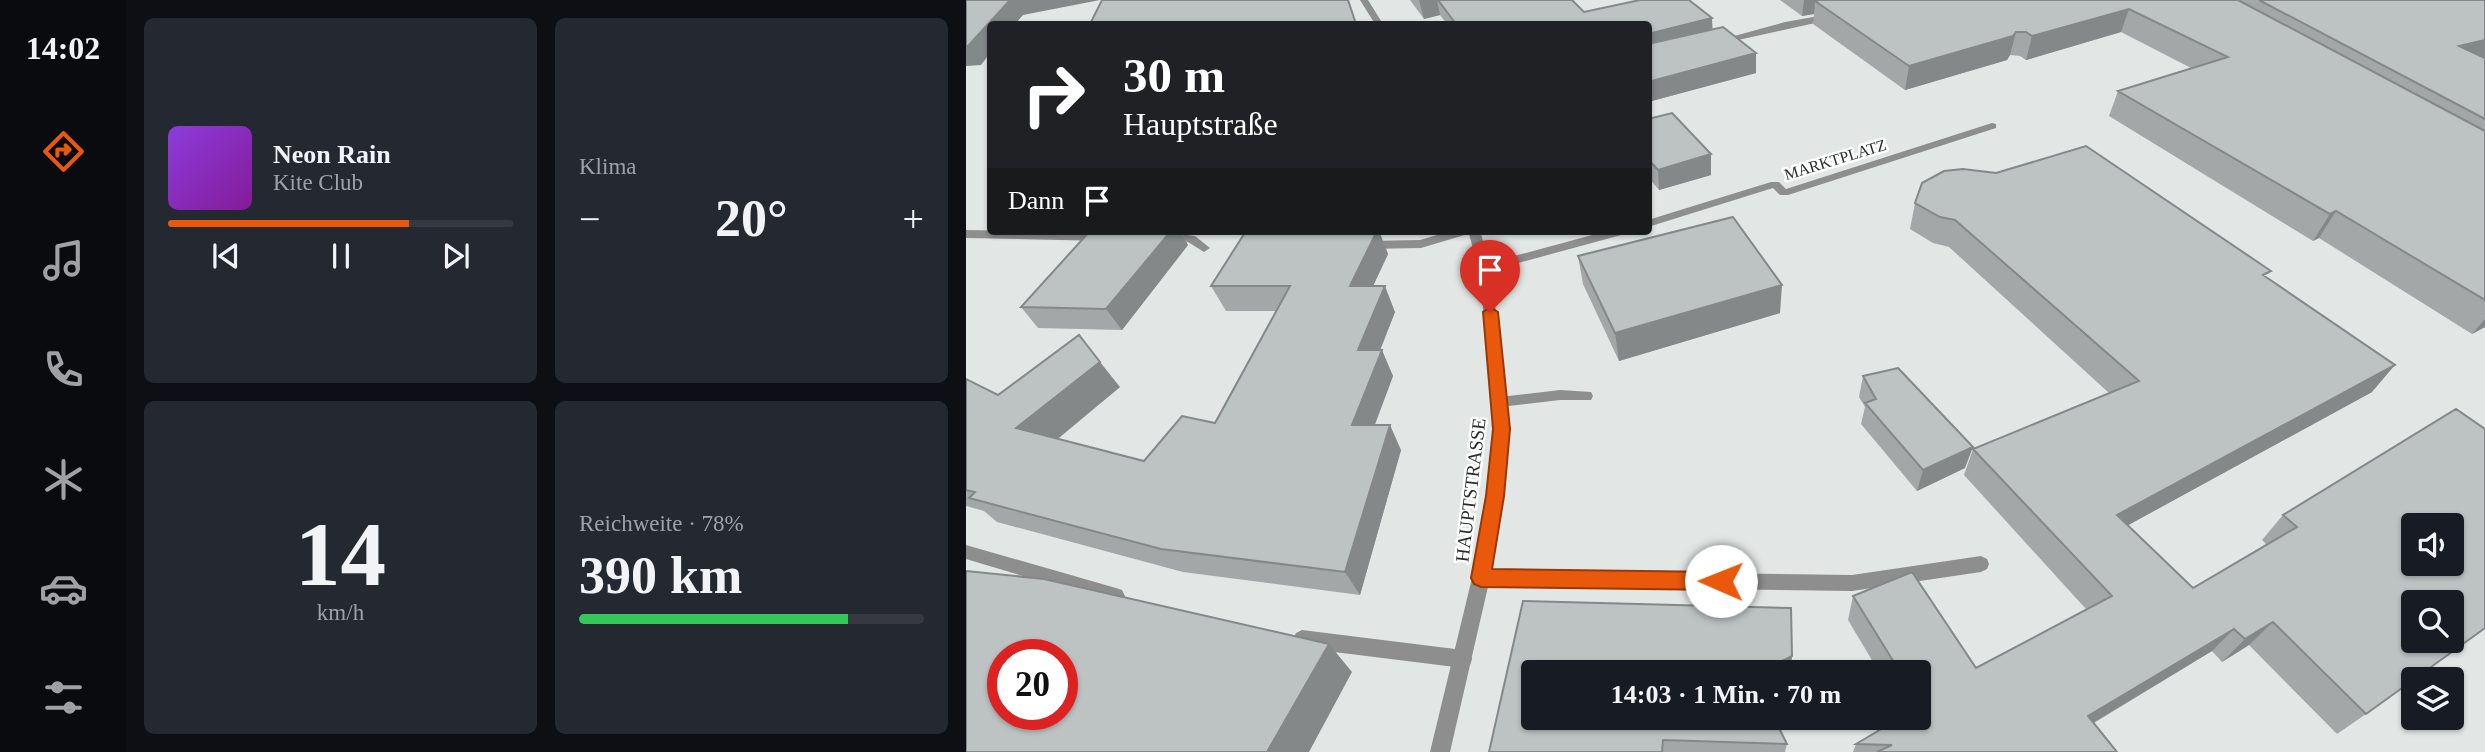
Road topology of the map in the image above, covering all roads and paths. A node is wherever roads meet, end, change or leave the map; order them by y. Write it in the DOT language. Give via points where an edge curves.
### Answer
graph roads {
  1 [pos="1364,0"];
  2 [pos="1841,15"];
  3 [pos="1377,21"];
  4 [pos="1711,44"];
  5 [pos="1992,126"];
  6 [pos="1652,222"];
  7 [pos="966,234"];
  8 [pos="987,234"];
  9 [pos="1018,235"];
  10 [pos="1450,235"];
  11 [pos="1476,235"];
  12 [pos="1606,235"];
  13 [pos="1148,236"];
  14 [pos="1123,237"];
  15 [pos="1367,245"];
  16 [pos="1203,247"];
  17 [pos="1485,268"];
  18 [pos="1587,396"];
  19 [pos="1500,402"];
  20 [pos="966,552"];
  21 [pos="1981,564"];
  22 [pos="1481,578"];
  23 [pos="1134,602"];
  24 [pos="1279,635"];
  25 [pos="1463,659"];
  26 [pos="1440,752"];
  1 -- 3 [label="street"];
  2 -- 4 [label="street"];
  5 -- 6 [label="street, MARKTPLATZ" via="1783,193 1775,184"];
  7 -- 8 [label="street"];
  9 -- 14 [label="street"];
  10 -- 15 [label="street" via="1420,244"];
  11 -- 17 [label="street, HAUPTSTRASSE"];
  12 -- 17 [label="street"];
  13 -- 16 [label="street" via="1191,239"];
  17 -- 19 [label="street, HAUPTSTRASSE"];
  18 -- 19 [label="street"];
  19 -- 22 [label="street, HAUPTSTRASSE" via="1495,496"];
  20 -- 23 [label="street"];
  21 -- 22 [label="street" via="1852,583"];
  22 -- 25 [label="street, HAUPTSTRASSE"];
  24 -- 25 [label="street"];
  25 -- 26 [label="street, HAUPTSTRASSE"];
}
